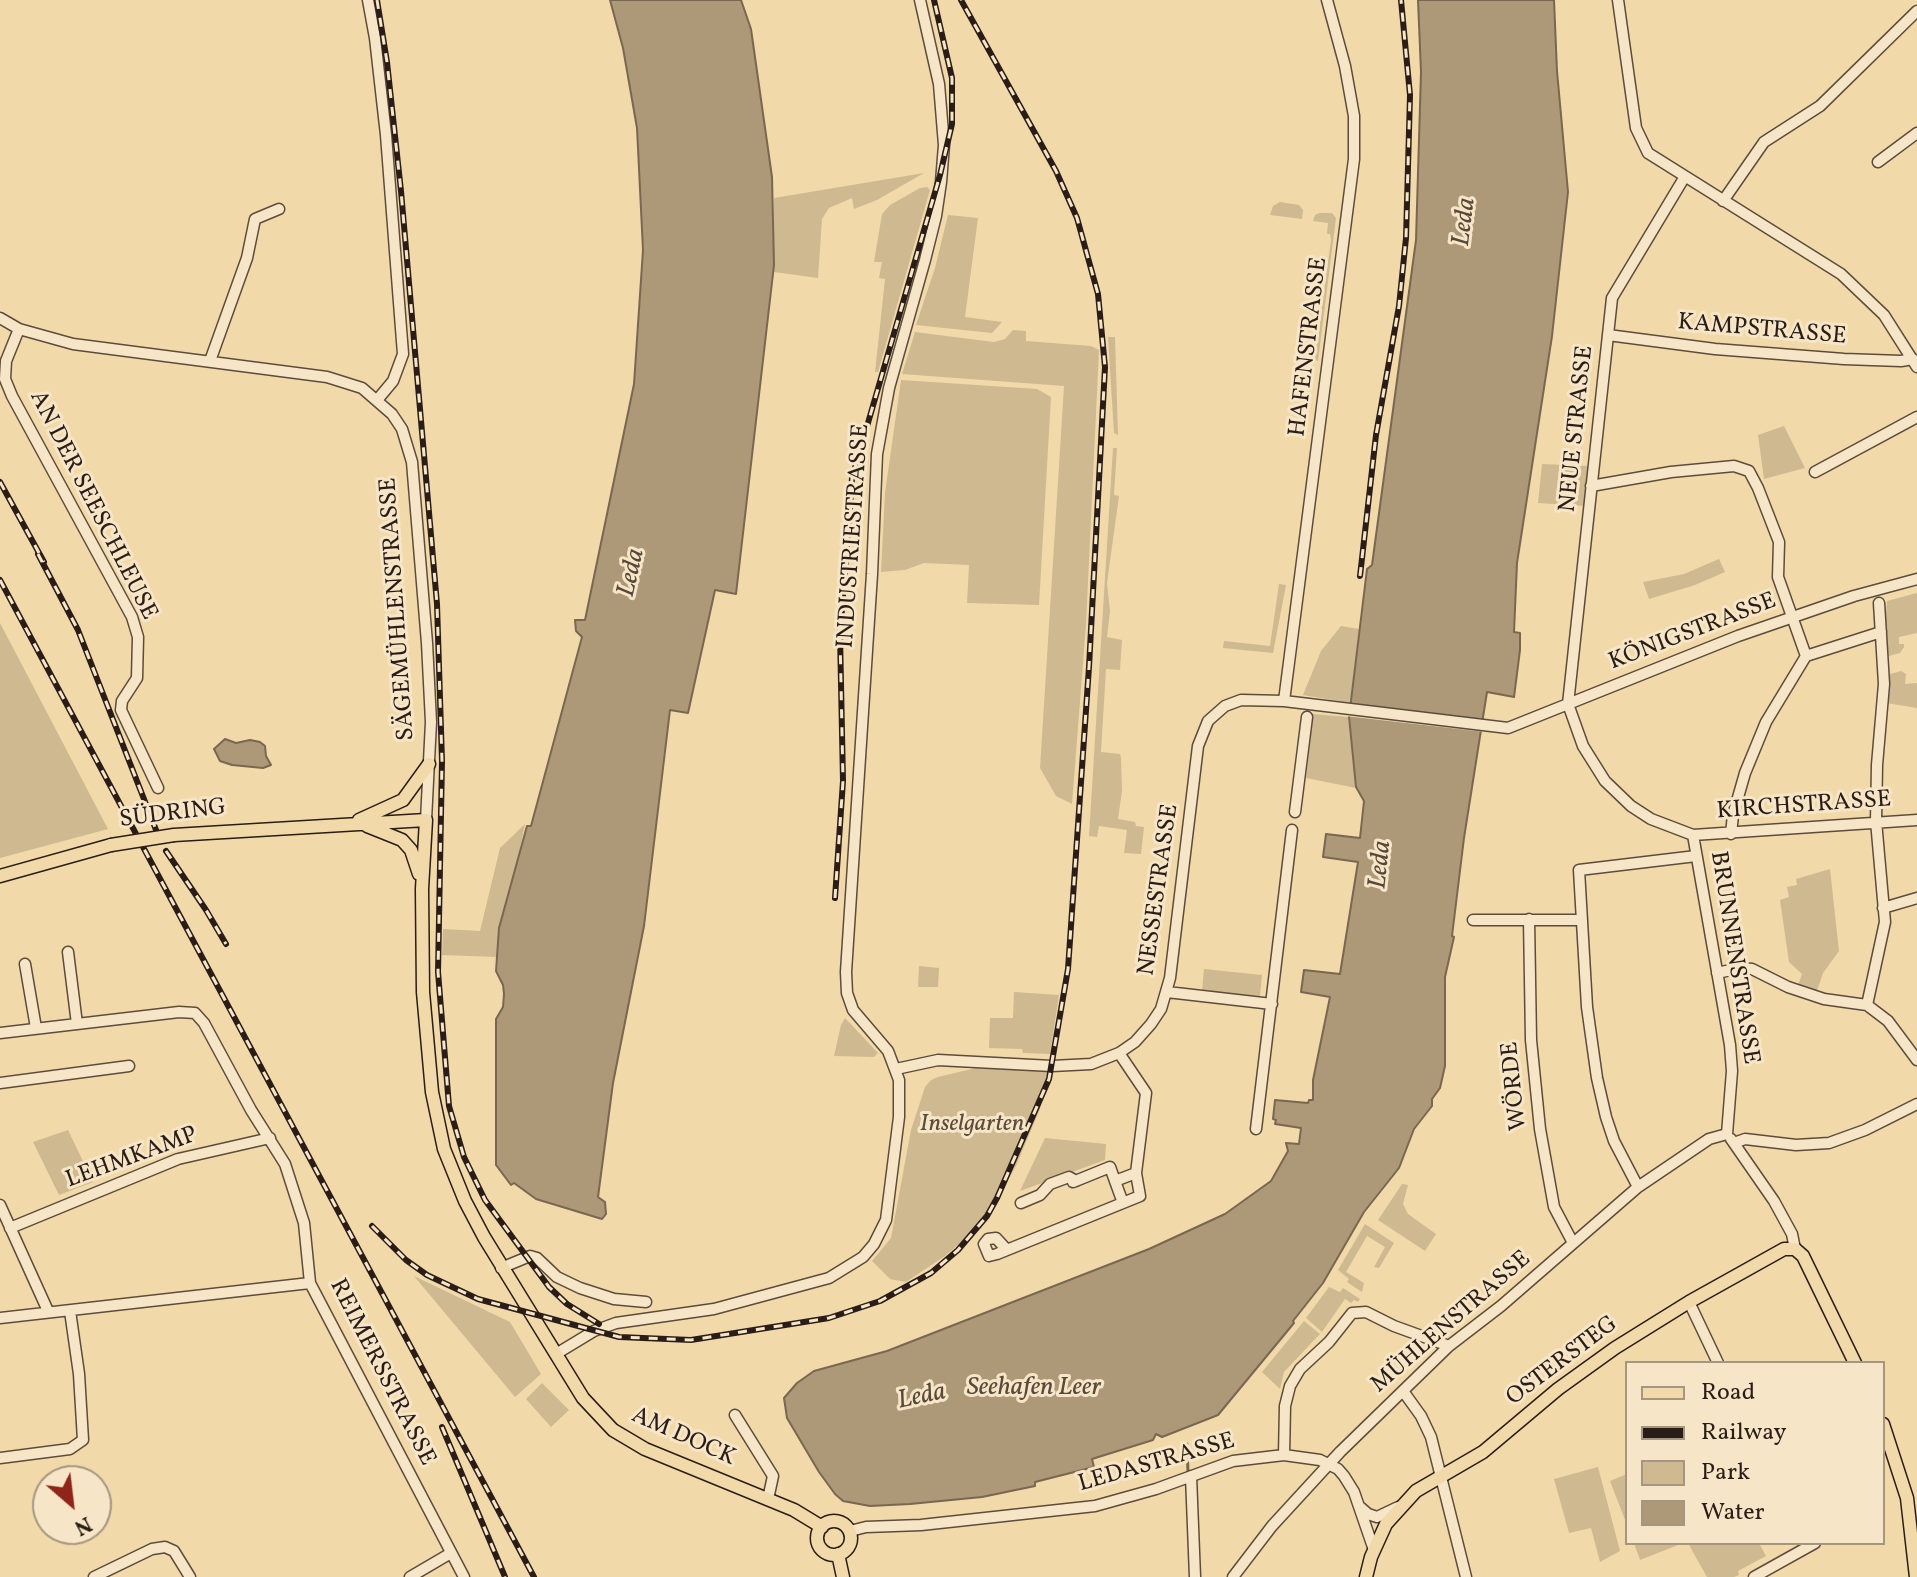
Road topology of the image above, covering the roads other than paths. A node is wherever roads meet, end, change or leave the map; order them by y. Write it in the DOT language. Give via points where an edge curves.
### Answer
graph roads {
  1 [pos="368,0"];
  2 [pos="1327,0"];
  3 [pos="1618,0"];
  4 [pos="925,1"];
  5 [pos="1917,11"];
  6 [pos="1917,133"];
  7 [pos="1878,162"];
  8 [pos="1684,178"];
  9 [pos="1723,201"];
  10 [pos="279,209"];
  11 [pos="0,318"];
  12 [pos="19,329"];
  13 [pos="1608,335"];
  14 [pos="210,361"];
  15 [pos="1915,363"];
  16 [pos="378,399"];
  17 [pos="1917,417"];
  18 [pos="1815,472"];
  19 [pos="1591,486"];
  20 [pos="1917,579"];
  21 [pos="1879,603"];
  22 [pos="1794,616"];
  23 [pos="1881,632"];
  24 [pos="1806,656"];
  25 [pos="1284,701"];
  26 [pos="1568,704"];
  27 [pos="1336,708"];
  28 [pos="1307,717"];
  29 [pos="429,764"];
  30 [pos="158,788"];
  31 [pos="1295,812"];
  32 [pos="426,820"];
  33 [pos="1917,820"];
  34 [pos="1876,821"];
  35 [pos="355,822"];
  36 [pos="1292,830"];
  37 [pos="1731,834"];
  38 [pos="1693,835"];
  39 [pos="1696,856"];
  40 [pos="0,876"];
  41 [pos="422,889"];
  42 [pos="1917,898"];
  43 [pos="1883,908"];
  44 [pos="1529,919"];
  45 [pos="1473,920"];
  46 [pos="1582,920"];
  47 [pos="68,952"];
  48 [pos="25,964"];
  49 [pos="1717,973"];
  50 [pos="1167,992"];
  51 [pos="1272,1004"];
  52 [pos="1867,1005"];
  53 [pos="77,1024"];
  54 [pos="36,1028"];
  55 [pos="0,1033"];
  56 [pos="1119,1053"];
  57 [pos="1917,1060"];
  58 [pos="129,1066"];
  59 [pos="896,1069"];
  60 [pos="0,1083"];
  61 [pos="1917,1104"];
  62 [pos="1256,1129"];
  63 [pos="270,1138"];
  64 [pos="1731,1138"];
  65 [pos="1136,1173"];
  66 [pos="1115,1181"];
  67 [pos="1638,1187"];
  68 [pos="1021,1203"];
  69 [pos="1123,1203"];
  70 [pos="0,1205"];
  71 [pos="10,1228"];
  72 [pos="1573,1243"];
  73 [pos="1795,1249"];
  74 [pos="1007,1250"];
  75 [pos="501,1268"];
  76 [pos="310,1283"];
  77 [pos="646,1302"];
  78 [pos="1689,1302"];
  79 [pos="48,1311"];
  80 [pos="70,1311"];
  81 [pos="0,1318"];
  82 [pos="1449,1346"];
  83 [pos="556,1354"];
  84 [pos="1717,1361"];
  85 [pos="1854,1361"];
  86 [pos="1403,1391"];
  87 [pos="735,1415"];
  88 [pos="1885,1429"];
  89 [pos="1284,1455"];
  90 [pos="0,1458"];
  91 [pos="1329,1464"];
  92 [pos="1188,1477"];
  93 [pos="1443,1477"];
  94 [pos="768,1499"];
  95 [pos="1357,1504"];
  96 [pos="1400,1506"];
  97 [pos="1914,1524"];
  98 [pos="822,1527"];
  99 [pos="850,1531"];
  100 [pos="1377,1544"];
  101 [pos="1811,1545"];
  102 [pos="451,1553"];
  103 [pos="838,1554"];
  104 [pos="94,1577"];
  105 [pos="190,1577"];
  106 [pos="410,1577"];
  107 [pos="464,1577"];
  108 [pos="843,1577"];
  109 [pos="1188,1577"];
  110 [pos="1195,1577"];
  111 [pos="1233,1577"];
  112 [pos="1366,1577"];
  113 [pos="1466,1577"];
  114 [pos="1754,1577"];
  115 [pos="1916,1577"];
  1 -- 16 [label="street" via="386,135 403,354 393,381"];
  2 -- 25 [label="street, HAFENSTRASSE" via="1354,116 1354,159"];
  3 -- 8 [label="street" via="1638,136 1654,159"];
  4 -- 59 [label="street, INDUSTRIESTRASSE" via="939,84 941,182 877,454 846,972 853,1010 888,1051"];
  5 -- 9 [label="street" via="1820,106 1764,142"];
  6 -- 7 [label="street"];
  8 -- 9 [label="street"];
  8 -- 13 [label="street, NEUE STRASSE" via="1614,292"];
  9 -- 15 [label="street" via="1841,274 1884,315"];
  10 -- 14 [label="street" via="255,219 247,258"];
  11 -- 12 [label="street"];
  12 -- 14 [label="street" via="73,344"];
  12 -- 30 [label="street, AN DER SEESCHLEUSE" via="5,379 132,617 138,637 137,678 121,710"];
  13 -- 15 [label="street, KAMPSTRASSE" via="1715,349"];
  13 -- 19 [label="street, NEUE STRASSE"];
  14 -- 16 [label="street" via="327,377"];
  16 -- 29 [label="street, SÄGEMÜHLENSTRASSE" via="402,429 412,462 430,694"];
  17 -- 18 [label="street"];
  19 -- 22 [label="street" via="1724,466 1746,468 1779,542 1778,577"];
  19 -- 26 [label="street, NEUE STRASSE"];
  20 -- 22 [label="street, KÖNIGSTRASSE"];
  21 -- 23 [label="street"];
  22 -- 24 [label="street"];
  22 -- 26 [label="street, KÖNIGSTRASSE"];
  23 -- 24 [label="street"];
  23 -- 34 [label="street" via="1884,684"];
  24 -- 37 [label="street" via="1776,702 1745,773"];
  25 -- 27 [label="street, NESSESTRASSE"];
  25 -- 50 [label="street, NESSESTRASSE" via="1237,701 1218,711 1202,732"];
  26 -- 27 [label="street, KÖNIGSTRASSE" via="1508,728"];
  26 -- 38 [label="street" via="1585,750 1611,787 1651,819"];
  28 -- 31 [label="street"];
  29 -- 32 [label="street, SÄGEMÜHLENSTRASSE"];
  29 -- 35 [label="main road" via="403,800"];
  32 -- 35 [label="main road, SÜDRING"];
  32 -- 41 [label="main road, SÄGEMÜHLENSTRASSE"];
  33 -- 34 [label="street, KIRCHSTRASSE"];
  34 -- 37 [label="street, KIRCHSTRASSE"];
  34 -- 43 [label="street"];
  35 -- 40 [label="main road, SÜDRING, bridge" via="174,835 111,845"];
  35 -- 41 [label="main road, SÜDRING" via="402,840 415,860"];
  36 -- 51 [label="street"];
  37 -- 38 [label="street, KIRCHSTRASSE"];
  38 -- 39 [label="street, BRUNNENSTRASSE"];
  39 -- 46 [label="street" via="1579,870"];
  39 -- 49 [label="street, BRUNNENSTRASSE"];
  41 -- 75 [label="main road, SÄGEMÜHLENSTRASSE" via="423,992 436,1121 460,1191"];
  42 -- 43 [label="street"];
  43 -- 52 [label="street"];
  44 -- 45 [label="street"];
  44 -- 46 [label="street"];
  44 -- 72 [label="street, WÖRDE" via="1531,1040 1540,1129 1554,1207"];
  46 -- 67 [label="street" via="1597,1078 1614,1141"];
  47 -- 53 [label="street"];
  48 -- 54 [label="street"];
  49 -- 52 [label="street" via="1752,969 1824,999"];
  49 -- 64 [label="street, BRUNNENSTRASSE" via="1732,1071"];
  50 -- 51 [label="street"];
  50 -- 56 [label="street, NESSESTRASSE" via="1151,1024"];
  51 -- 62 [label="street"];
  52 -- 57 [label="street" via="1888,1021"];
  53 -- 54 [label="street"];
  53 -- 63 [label="street, REIMERSSTRASSE" via="195,1013"];
  54 -- 55 [label="street"];
  56 -- 59 [label="street, NESSESTRASSE" via="1077,1066 938,1060"];
  56 -- 65 [label="street" via="1146,1093"];
  58 -- 60 [label="street"];
  59 -- 83 [label="street" via="901,1092 886,1220 869,1251 844,1271 814,1284 687,1314 616,1323"];
  61 -- 64 [label="street" via="1829,1143"];
  63 -- 71 [label="street, LEHMKAMP" via="178,1159"];
  63 -- 76 [label="street, REIMERSSTRASSE" via="297,1197"];
  64 -- 67 [label="street, MÜHLENSTRASSE" via="1709,1139"];
  64 -- 73 [label="street" via="1778,1208"];
  65 -- 66 [label="street"];
  65 -- 69 [label="street" via="1140,1196"];
  66 -- 68 [label="street" via="1110,1167 1072,1182 1069,1177 1050,1184"];
  66 -- 69 [label="street"];
  67 -- 72 [label="street, MÜHLENSTRASSE"];
  69 -- 74 [label="street"];
  70 -- 71 [label="street"];
  71 -- 79 [label="street"];
  72 -- 82 [label="street, MÜHLENSTRASSE"];
  73 -- 78 [label="main road, OSTERSTEG" via="1781,1251"];
  73 -- 85 [label="main road" via="1805,1259"];
  75 -- 77 [label="street" via="530,1256 580,1288"];
  75 -- 83 [label="main road, SÄGEMÜHLENSTRASSE"];
  76 -- 80 [label="street"];
  76 -- 102 [label="street, REIMERSSTRASSE"];
  78 -- 84 [label="street"];
  78 -- 93 [label="main road, OSTERSTEG" via="1574,1376 1483,1452"];
  79 -- 80 [label="street"];
  79 -- 81 [label="street"];
  80 -- 90 [label="street" via="83,1440 70,1449"];
  82 -- 86 [label="street, MÜHLENSTRASSE"];
  82 -- 89 [label="street" via="1366,1312 1348,1315 1290,1386"];
  83 -- 94 [label="main road, AM DOCK" via="594,1411 622,1436"];
  86 -- 91 [label="street, MÜHLENSTRASSE"];
  86 -- 93 [label="street" via="1426,1426"];
  87 -- 94 [label="street" via="773,1476"];
  88 -- 97 [label="main road"];
  89 -- 91 [label="street, LEDASTRASSE"];
  89 -- 92 [label="street, LEDASTRASSE" via="1233,1461"];
  91 -- 95 [label="street" via="1344,1476"];
  91 -- 111 [label="street, MÜHLENSTRASSE"];
  92 -- 99 [label="street, LEDASTRASSE" via="1071,1510"];
  92 -- 109 [label="street"];
  92 -- 110 [label="street"];
  93 -- 96 [label="main road, OSTERSTEG"];
  93 -- 113 [label="street"];
  94 -- 98 [label="main road, AM DOCK"];
  95 -- 96 [label="street" via="1377,1517"];
  95 -- 100 [label="street"];
  96 -- 100 [label="main road, OSTERSTEG"];
  97 -- 115 [label="main road"];
  98 -- 99 [label="main road, AM DOCK" via="837,1521"];
  98 -- 103 [label="main road" via="821,1548"];
  99 -- 103 [label="main road" via="849,1546"];
  100 -- 112 [label="main road, OSTERSTEG"];
  101 -- 114 [label="street"];
  102 -- 106 [label="street"];
  102 -- 107 [label="street, REIMERSSTRASSE"];
  103 -- 108 [label="main road"];
  104 -- 105 [label="street" via="165,1547 174,1551"];
}
